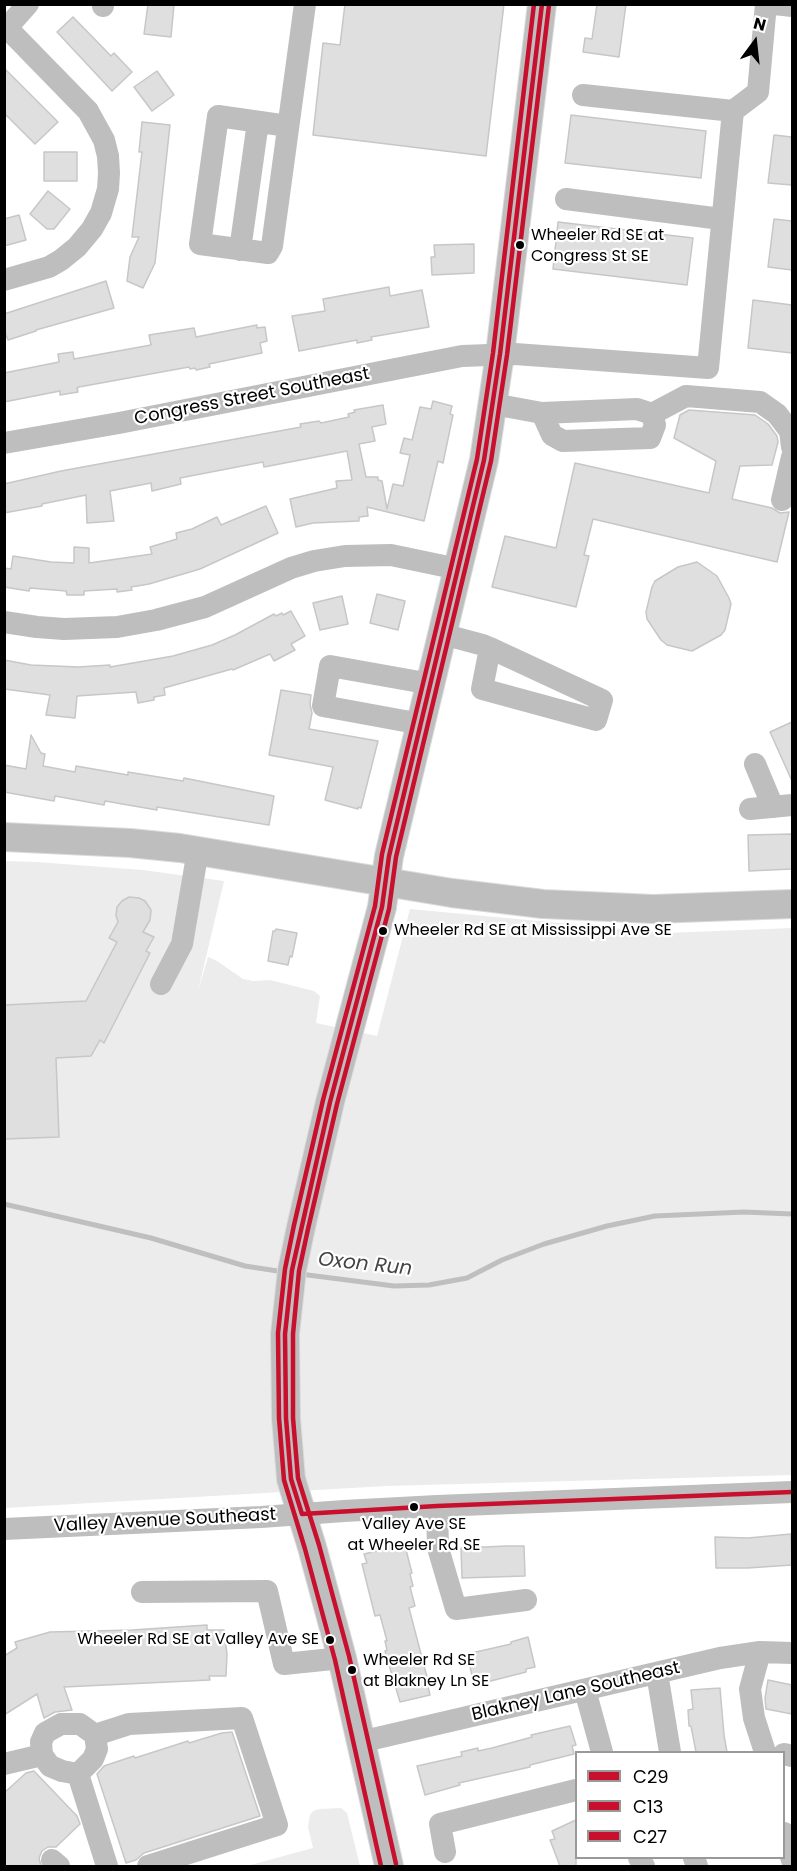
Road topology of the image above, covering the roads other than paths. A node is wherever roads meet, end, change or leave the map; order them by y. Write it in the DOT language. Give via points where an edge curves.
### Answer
graph roads {
  1 [pos="28,4"];
  2 [pos="305,4"];
  3 [pos="542,4"];
  4 [pos="766,4"];
  5 [pos="775,4"];
  6 [pos="792,6"];
  7 [pos="6,29"];
  8 [pos="583,95"];
  9 [pos="733,111"];
  10 [pos="258,122"];
  11 [pos="288,126"];
  12 [pos="566,200"];
  13 [pos="721,219"];
  14 [pos="240,250"];
  15 [pos="4,280"];
  16 [pos="500,354"];
  17 [pos="493,404"];
  18 [pos="4,443"];
  19 [pos="792,447"];
  20 [pos="792,457"];
  21 [pos="782,500"];
  22 [pos="458,569"];
  23 [pos="4,622"];
  24 [pos="442,634"];
  25 [pos="490,648"];
  26 [pos="430,684"];
  27 [pos="421,723"];
  28 [pos="755,764"];
  29 [pos="783,806"];
  30 [pos="750,808"];
  31 [pos="4,837"];
  32 [pos="198,850"];
  33 [pos="386,881"];
  34 [pos="792,904"];
  35 [pos="162,984"];
  36 [pos="792,1492"];
  37 [pos="437,1506"];
  38 [pos="302,1514"];
  39 [pos="4,1528"];
  40 [pos="142,1592"];
  41 [pos="526,1600"];
  42 [pos="760,1652"];
  43 [pos="792,1653"];
  44 [pos="342,1658"];
  45 [pos="657,1673"];
  46 [pos="585,1690"];
  47 [pos="95,1735"];
  48 [pos="360,1742"];
  49 [pos="602,1751"];
  50 [pos="670,1751"];
  51 [pos="765,1751"];
  52 [pos="42,1755"];
  53 [pos="4,1764"];
  54 [pos="78,1774"];
  55 [pos="575,1790"];
  56 [pos="785,1839"];
  57 [pos="445,1852"];
  58 [pos="792,1860"];
  59 [pos="107,1866"];
  60 [pos="148,1866"];
  61 [pos="389,1866"];
  1 -- 7 [label="street"];
  2 -- 11 [label="street"];
  3 -- 16 [label="main road"];
  4 -- 9 [label="street" via="758,92"];
  5 -- 6 [label="street"];
  7 -- 15 [label="street" via="88,111 104,140 109,173 101,213 78,247 56,264"];
  8 -- 9 [label="street"];
  9 -- 13 [label="street"];
  10 -- 11 [label="street"];
  10 -- 14 [label="street"];
  10 -- 14 [label="street" via="219,116 200,244"];
  11 -- 14 [label="street" via="272,246 268,253"];
  12 -- 13 [label="street"];
  13 -- 16 [label="street, Congress Street Southeast" via="708,368"];
  16 -- 17 [label="main road"];
  16 -- 18 [label="street, Congress Street Southeast" via="462,356"];
  17 -- 19 [label="street" via="542,414 552,435 563,441 650,438 655,425 652,414 686,396 760,402 777,414 790,431"];
  17 -- 22 [label="main road"];
  20 -- 21 [label="street"];
  22 -- 23 [label="street" via="391,555 345,556 291,568 205,607 156,620 75,629"];
  22 -- 24 [label="main road"];
  24 -- 25 [label="street"];
  24 -- 26 [label="main road"];
  25 -- 25 [label="street" via="602,700 596,720 482,688"];
  26 -- 27 [label="main road"];
  26 -- 27 [label="street" via="330,666 323,706"];
  27 -- 33 [label="main road"];
  28 -- 29 [label="street"];
  29 -- 30 [label="street"];
  31 -- 32 [label="main road"];
  32 -- 33 [label="main road"];
  32 -- 35 [label="street" via="182,944"];
  33 -- 34 [label="main road" via="482,897 596,907 681,909"];
  33 -- 38 [label="main road" via="330,1102 289,1292 284,1354 286,1418 291,1479"];
  36 -- 37 [label="street, Valley Avenue Southeast"];
  37 -- 38 [label="street, Valley Avenue Southeast"];
  37 -- 41 [label="street" via="438,1548 456,1610"];
  38 -- 39 [label="street, Valley Avenue Southeast"];
  38 -- 44 [label="main road"];
  40 -- 44 [label="street" via="267,1591 284,1664"];
  42 -- 43 [label="street, Blakney Lane Southeast"];
  42 -- 45 [label="street, Blakney Lane Southeast"];
  42 -- 51 [label="street" via="750,1689"];
  44 -- 48 [label="main road"];
  45 -- 46 [label="street, Blakney Lane Southeast"];
  45 -- 50 [label="street"];
  46 -- 48 [label="street, Blakney Lane Southeast"];
  46 -- 49 [label="street"];
  47 -- 52 [label="street" via="80,1724 61,1724 45,1733"];
  47 -- 54 [label="street" via="97,1749 93,1759"];
  47 -- 60 [label="street" via="129,1724 242,1718 277,1825"];
  48 -- 61 [label="main road"];
  52 -- 53 [label="street"];
  52 -- 54 [label="street" via="50,1766"];
  54 -- 59 [label="street"];
  55 -- 57 [label="street" via="440,1824"];
  56 -- 58 [label="street"];
}
